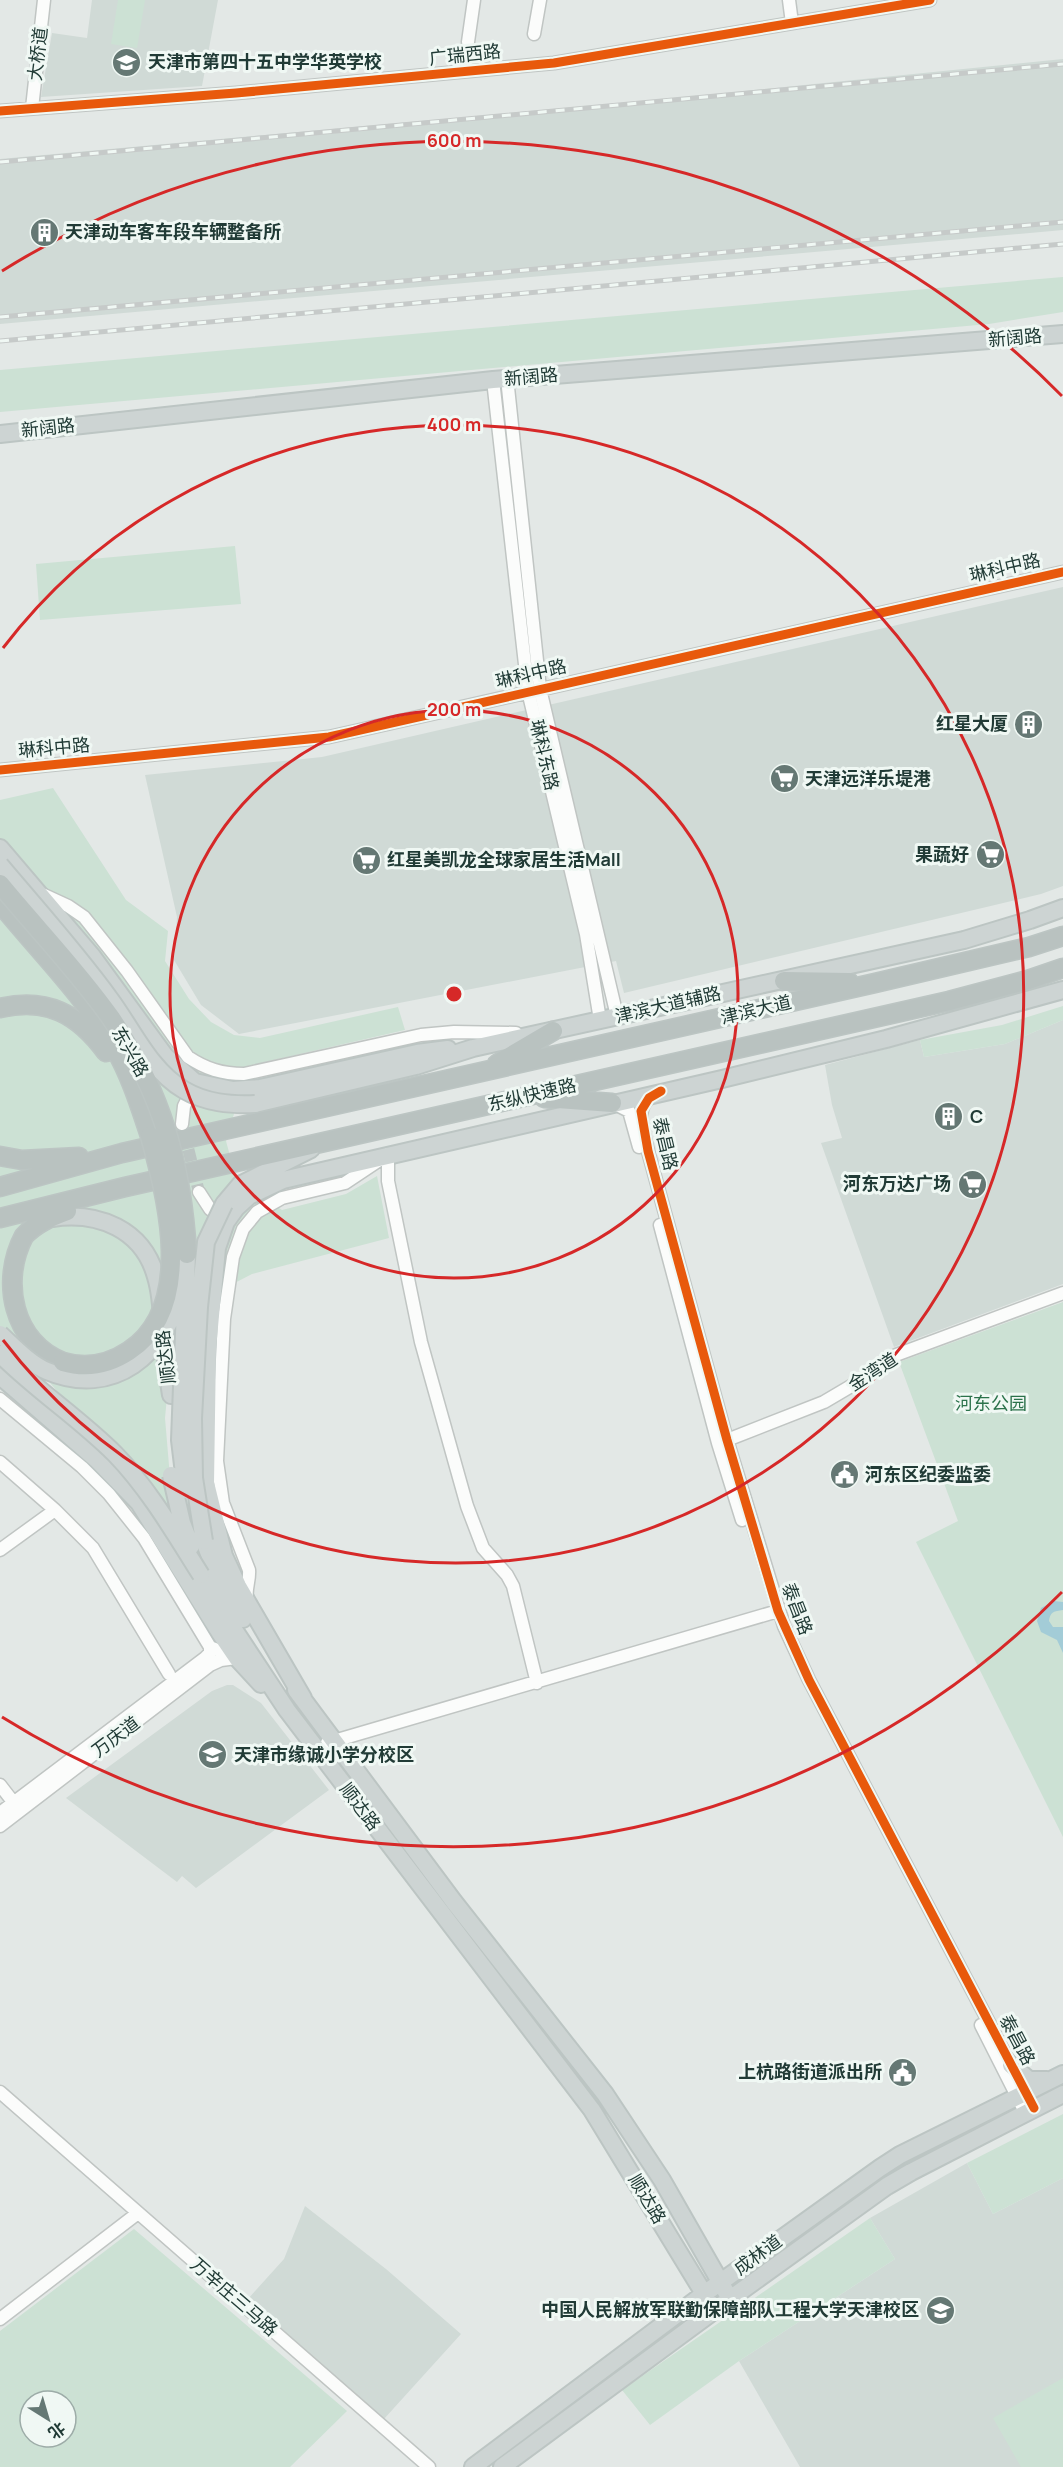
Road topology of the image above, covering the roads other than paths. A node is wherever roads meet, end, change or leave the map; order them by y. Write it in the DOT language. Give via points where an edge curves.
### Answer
graph roads {
  1 [pos="44,0"];
  2 [pos="474,0"];
  3 [pos="540,0"];
  4 [pos="789,0"];
  5 [pos="930,0"];
  6 [pos="908,2"];
  7 [pos="792,24"];
  8 [pos="534,34"];
  9 [pos="468,42"];
  10 [pos="32,108"];
  11 [pos="0,111"];
  12 [pos="1063,334"];
  13 [pos="500,379"];
  14 [pos="0,434"];
  15 [pos="1063,572"];
  16 [pos="1063,577"];
  17 [pos="535,693"];
  18 [pos="0,770"];
  19 [pos="0,774"];
  20 [pos="0,848"];
  21 [pos="0,865"];
  22 [pos="0,884"];
  23 [pos="39,893"];
  24 [pos="0,903"];
  25 [pos="1063,908"];
  26 [pos="1063,930"];
  27 [pos="1063,936"];
  28 [pos="1029,947"];
  29 [pos="1063,968"];
  30 [pos="784,981"];
  31 [pos="875,983"];
  32 [pos="1063,990"];
  33 [pos="0,1008"];
  34 [pos="617,1016"];
  35 [pos="600,1020"];
  36 [pos="553,1031"];
  37 [pos="472,1048"];
  38 [pos="483,1072"];
  39 [pos="195,1082"];
  40 [pos="661,1091"];
  41 [pos="524,1097"];
  42 [pos="612,1103"];
  43 [pos="182,1124"];
  44 [pos="150,1136"];
  45 [pos="322,1143"];
  46 [pos="122,1153"];
  47 [pos="388,1154"];
  48 [pos="0,1156"];
  49 [pos="0,1187"];
  50 [pos="125,1187"];
  51 [pos="200,1192"];
  52 [pos="0,1218"];
  53 [pos="46,1219"];
  54 [pos="226,1222"];
  55 [pos="187,1254"];
  56 [pos="1063,1293"];
  57 [pos="0,1334"];
  58 [pos="0,1354"];
  59 [pos="0,1376"];
  60 [pos="0,1399"];
  61 [pos="723,1442"];
  62 [pos="0,1462"];
  63 [pos="206,1483"];
  64 [pos="55,1510"];
  65 [pos="145,1512"];
  66 [pos="204,1541"];
  67 [pos="0,1550"];
  68 [pos="201,1575"];
  69 [pos="250,1610"];
  70 [pos="775,1612"];
  71 [pos="210,1647"];
  72 [pos="251,1656"];
  73 [pos="169,1674"];
  74 [pos="537,1683"];
  75 [pos="303,1698"];
  76 [pos="332,1740"];
  77 [pos="314,1747"];
  78 [pos="0,1785"];
  79 [pos="17,1806"];
  80 [pos="0,1812"];
  81 [pos="0,1826"];
  82 [pos="1011,2065"];
  83 [pos="1057,2077"];
  84 [pos="0,2092"];
  85 [pos="1021,2094"];
  86 [pos="1063,2094"];
  87 [pos="1030,2110"];
  88 [pos="138,2213"];
  89 [pos="721,2282"];
  90 [pos="704,2294"];
  91 [pos="730,2299"];
  92 [pos="714,2310"];
  93 [pos="0,2319"];
  94 [pos="429,2467"];
  95 [pos="473,2467"];
  96 [pos="502,2467"];
  1 -- 10 [label="street, 大桥道"];
  2 -- 9 [label="street"];
  3 -- 8 [label="street"];
  4 -- 7 [label="street"];
  5 -- 6 [label="street, 广瑞西路"];
  6 -- 7 [label="street, 广瑞西路"];
  7 -- 10 [label="street, 广瑞西路" via="554,63"];
  10 -- 11 [label="street, 广瑞西路"];
  12 -- 13 [label="main road, 新阔路"];
  13 -- 14 [label="main road, 新阔路"];
  13 -- 17 [label="street, 琳科东路"];
  15 -- 17 [label="street, 琳科中路"];
  16 -- 17 [label="street, 琳科中路"];
  17 -- 18 [label="street, 琳科中路" via="329,737"];
  17 -- 19 [label="street, 琳科中路" via="312,745"];
  17 -- 34 [label="street, 琳科东路"];
  17 -- 35 [label="street, 琳科东路" via="586,934"];
  20 -- 23 [label="main road"];
  21 -- 37 [label="main road, bridge" via="74,951 152,1061 172,1082 200,1098 255,1104 416,1066"];
  22 -- 55 [label="highway, 东兴路, bridge" via="91,992 149,1083 178,1168"];
  23 -- 36 [label="street" via="84,917 188,1057 220,1073 244,1074 421,1035"];
  23 -- 39 [label="main road" via="92,956 165,1056"];
  24 -- 44 [label="highway, 东兴路" via="105,1032 124,1066"];
  25 -- 30 [label="main road, 津滨大道" via="964,940"];
  26 -- 28 [label="highway"];
  27 -- 28 [label="highway"];
  28 -- 31 [label="highway, 津滨大道"];
  29 -- 41 [label="highway, 东纵快速路" via="949,1001"];
  30 -- 31 [label="highway"];
  30 -- 34 [label="main road, 津滨大道辅路"];
  31 -- 38 [label="highway, 津滨大道"];
  32 -- 40 [label="main road" via="886,1039"];
  33 -- 44 [label="highway" via="35,1004 76,1020 109,1057"];
  34 -- 35 [label="main road, 津滨大道辅路"];
  35 -- 36 [label="main road, 津滨大道辅路"];
  36 -- 37 [label="main road, 津滨大道辅路"];
  36 -- 38 [label="highway"];
  37 -- 39 [label="main road" via="417,1053 260,1088 233,1090"];
  38 -- 46 [label="highway, 东纵快速路"];
  39 -- 43 [label="street" via="184,1106"];
  40 -- 42 [label="main road"];
  40 -- 61 [label="street, 泰昌路" via="643,1104 641,1118"];
  41 -- 42 [label="highway"];
  41 -- 45 [label="highway, 东纵快速路"];
  42 -- 47 [label="main road"];
  42 -- 61 [label="street, 泰昌路" via="623,1106 632,1117"];
  44 -- 53 [label="highway, 东兴路, bridge" via="165,1192 171,1265 157,1323 137,1346 111,1361 76,1366 39,1350 19,1330 11,1316 4,1282 8,1262 15,1246"];
  45 -- 50 [label="highway, 东纵快速路"];
  45 -- 66 [label="main road, bridge" via="240,1185 224,1203 206,1242 192,1418"];
  46 -- 48 [label="highway" via="35,1160"];
  46 -- 49 [label="highway, 东纵快速路"];
  47 -- 54 [label="main road" via="273,1184 249,1196"];
  47 -- 69 [label="street" via="345,1183 282,1198 257,1212 243,1229 233,1257 224,1319 217,1461 223,1503 249,1570 245,1591"];
  47 -- 74 [label="street" via="388,1181 421,1342 467,1506 483,1548 513,1586"];
  50 -- 52 [label="highway, 东纵快速路"];
  50 -- 53 [label="highway"];
  51 -- 54 [label="street" via="210,1209"];
  53 -- 68 [label="main road, 顺达路, bridge" via="100,1219 123,1229 153,1266 171,1395 171,1476 182,1523"];
  54 -- 63 [label="main road" via="217,1248 208,1349"];
  55 -- 57 [label="main road, bridge" via="169,1327 150,1352 118,1373 77,1379 45,1371"];
  55 -- 66 [label="main road, 顺达路, bridge" via="180,1440 192,1516"];
  56 -- 61 [label="street, 金湾道" via="896,1355 824,1402"];
  58 -- 68 [label="main road, bridge" via="115,1454"];
  59 -- 65 [label="main road" via="97,1460"];
  60 -- 71 [label="street" via="109,1494 144,1538"];
  61 -- 70 [label="street, 泰昌路"];
  62 -- 64 [label="street"];
  63 -- 65 [label="street"];
  63 -- 69 [label="main road" via="224,1556"];
  64 -- 67 [label="street"];
  64 -- 73 [label="street" via="93,1548"];
  65 -- 72 [label="main road" via="202,1606"];
  66 -- 72 [label="main road, 顺达路"];
  68 -- 72 [label="main road, 顺达路"];
  69 -- 75 [label="main road"];
  70 -- 74 [label="street"];
  70 -- 82 [label="street, 泰昌路"];
  70 -- 85 [label="street, 泰昌路" via="806,1689"];
  71 -- 72 [label="street"];
  71 -- 79 [label="street, 万庆道" via="205,1658"];
  72 -- 75 [label="main road, 顺达路"];
  72 -- 77 [label="main road, 顺达路"];
  72 -- 79 [label="street, 万庆道" via="210,1665"];
  74 -- 76 [label="street"];
  75 -- 76 [label="main road, 顺达路"];
  76 -- 77 [label="street"];
  76 -- 89 [label="main road, 顺达路" via="604,2094 662,2180"];
  77 -- 90 [label="main road, 顺达路" via="592,2110"];
  78 -- 79 [label="street"];
  79 -- 80 [label="street, 万庆道"];
  79 -- 81 [label="street, 万庆道"];
  82 -- 83 [label="main road" via="1029,2080"];
  82 -- 85 [label="street, 泰昌路"];
  83 -- 85 [label="main road, 成林道"];
  84 -- 88 [label="street, 万辛庄三马路"];
  85 -- 87 [label="street, 泰昌路"];
  85 -- 89 [label="main road, 成林道" via="880,2168"];
  86 -- 87 [label="main road, 成林道"];
  87 -- 91 [label="main road, 成林道" via="887,2186"];
  88 -- 93 [label="street"];
  88 -- 94 [label="street, 万辛庄三马路"];
  89 -- 90 [label="main road, 成林道"];
  89 -- 91 [label="main road, 顺达路"];
  90 -- 92 [label="main road, 顺达路"];
  90 -- 95 [label="main road, 成林道"];
  91 -- 92 [label="main road, 成林道"];
  92 -- 96 [label="main road, 成林道"];
}
